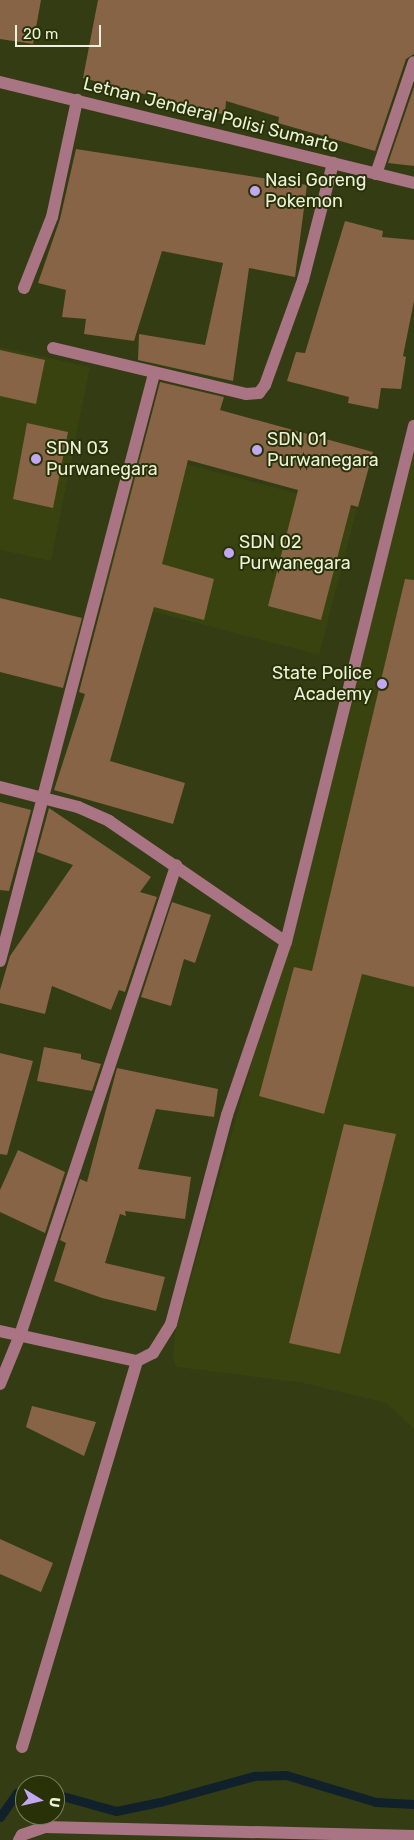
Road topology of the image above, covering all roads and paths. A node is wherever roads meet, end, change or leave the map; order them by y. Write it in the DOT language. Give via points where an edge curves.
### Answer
graph roads {
  1 [pos="414,62"];
  2 [pos="0,82"];
  3 [pos="77,100"];
  4 [pos="333,163"];
  5 [pos="376,174"];
  6 [pos="414,183"];
  7 [pos="24,288"];
  8 [pos="53,348"];
  9 [pos="154,374"];
  10 [pos="414,426"];
  11 [pos="0,787"];
  12 [pos="44,796"];
  13 [pos="176,864"];
  14 [pos="286,942"];
  15 [pos="0,961"];
  16 [pos="0,1331"];
  17 [pos="20,1335"];
  18 [pos="136,1361"];
  19 [pos="0,1384"];
  20 [pos="22,1747"];
  21 [pos="147,1835"];
  22 [pos="271,1836"];
  23 [pos="408,1837"];
  24 [pos="19,1840"];
  1 -- 5 [label="street"];
  2 -- 3 [label="street, Letnan Jenderal Polisi Sumarto"];
  3 -- 4 [label="street, Letnan Jenderal Polisi Sumarto"];
  3 -- 7 [label="street" via="52,217"];
  4 -- 5 [label="street, Letnan Jenderal Polisi Sumarto"];
  4 -- 9 [label="street" via="303,280 265,385 259,393 246,394"];
  5 -- 6 [label="street, Letnan Jenderal Polisi Sumarto"];
  8 -- 9 [label="street"];
  9 -- 12 [label="street"];
  10 -- 14 [label="street"];
  11 -- 12 [label="street"];
  12 -- 13 [label="street" via="109,821"];
  12 -- 15 [label="street"];
  13 -- 14 [label="street"];
  13 -- 17 [label="street"];
  14 -- 18 [label="street" via="226,1115 171,1324 153,1353"];
  16 -- 17 [label="street"];
  17 -- 18 [label="street"];
  17 -- 19 [label="street"];
  18 -- 20 [label="street"];
  21 -- 22 [label="street"];
  21 -- 24 [label="street" via="45,1827 22,1835"];
  22 -- 23 [label="street"];
}
